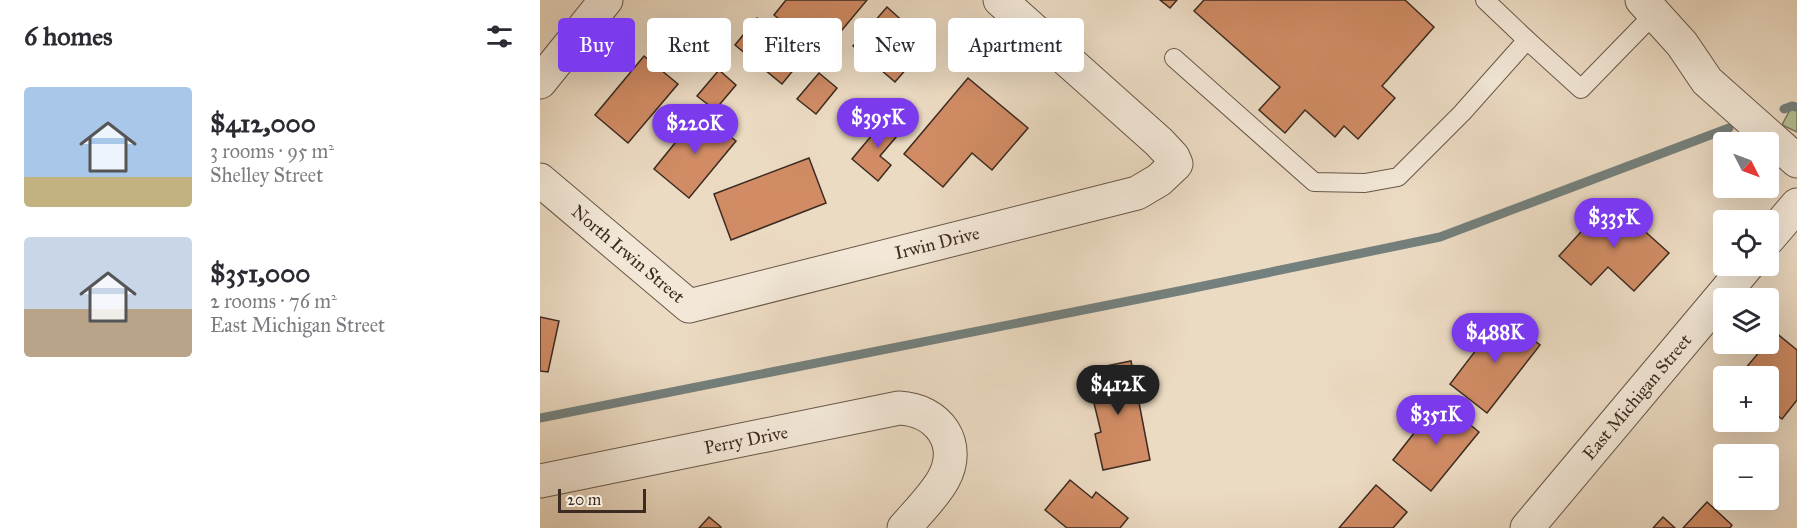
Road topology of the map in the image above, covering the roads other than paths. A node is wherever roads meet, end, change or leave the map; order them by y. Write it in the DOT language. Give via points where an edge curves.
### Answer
graph roads {
  1 [pos="606,0"];
  2 [pos="1000,0"];
  3 [pos="1485,0"];
  4 [pos="1655,4"];
  5 [pos="1527,40"];
  6 [pos="1174,58"];
  7 [pos="540,82"];
  8 [pos="1797,161"];
  9 [pos="540,180"];
  10 [pos="1797,205"];
  11 [pos="1779,226"];
  12 [pos="1739,276"];
  13 [pos="689,306"];
  14 [pos="540,481"];
  15 [pos="904,528"];
  16 [pos="1527,528"];
  1 -- 7 [label="street"];
  2 -- 13 [label="street, Irwin Drive" via="1159,142 1176,164 1137,193"];
  3 -- 5 [label="lane"];
  4 -- 5 [label="lane" via="1581,89"];
  4 -- 8 [label="street" via="1707,81"];
  5 -- 6 [label="lane" via="1398,177 1365,183 1314,182"];
  9 -- 13 [label="street, North Irwin Street"];
  10 -- 11 [label="street"];
  12 -- 16 [label="street, East Michigan Street"];
  14 -- 15 [label="street, Perry Drive" via="911,408 937,422 944,431 951,460 943,481"];
}
